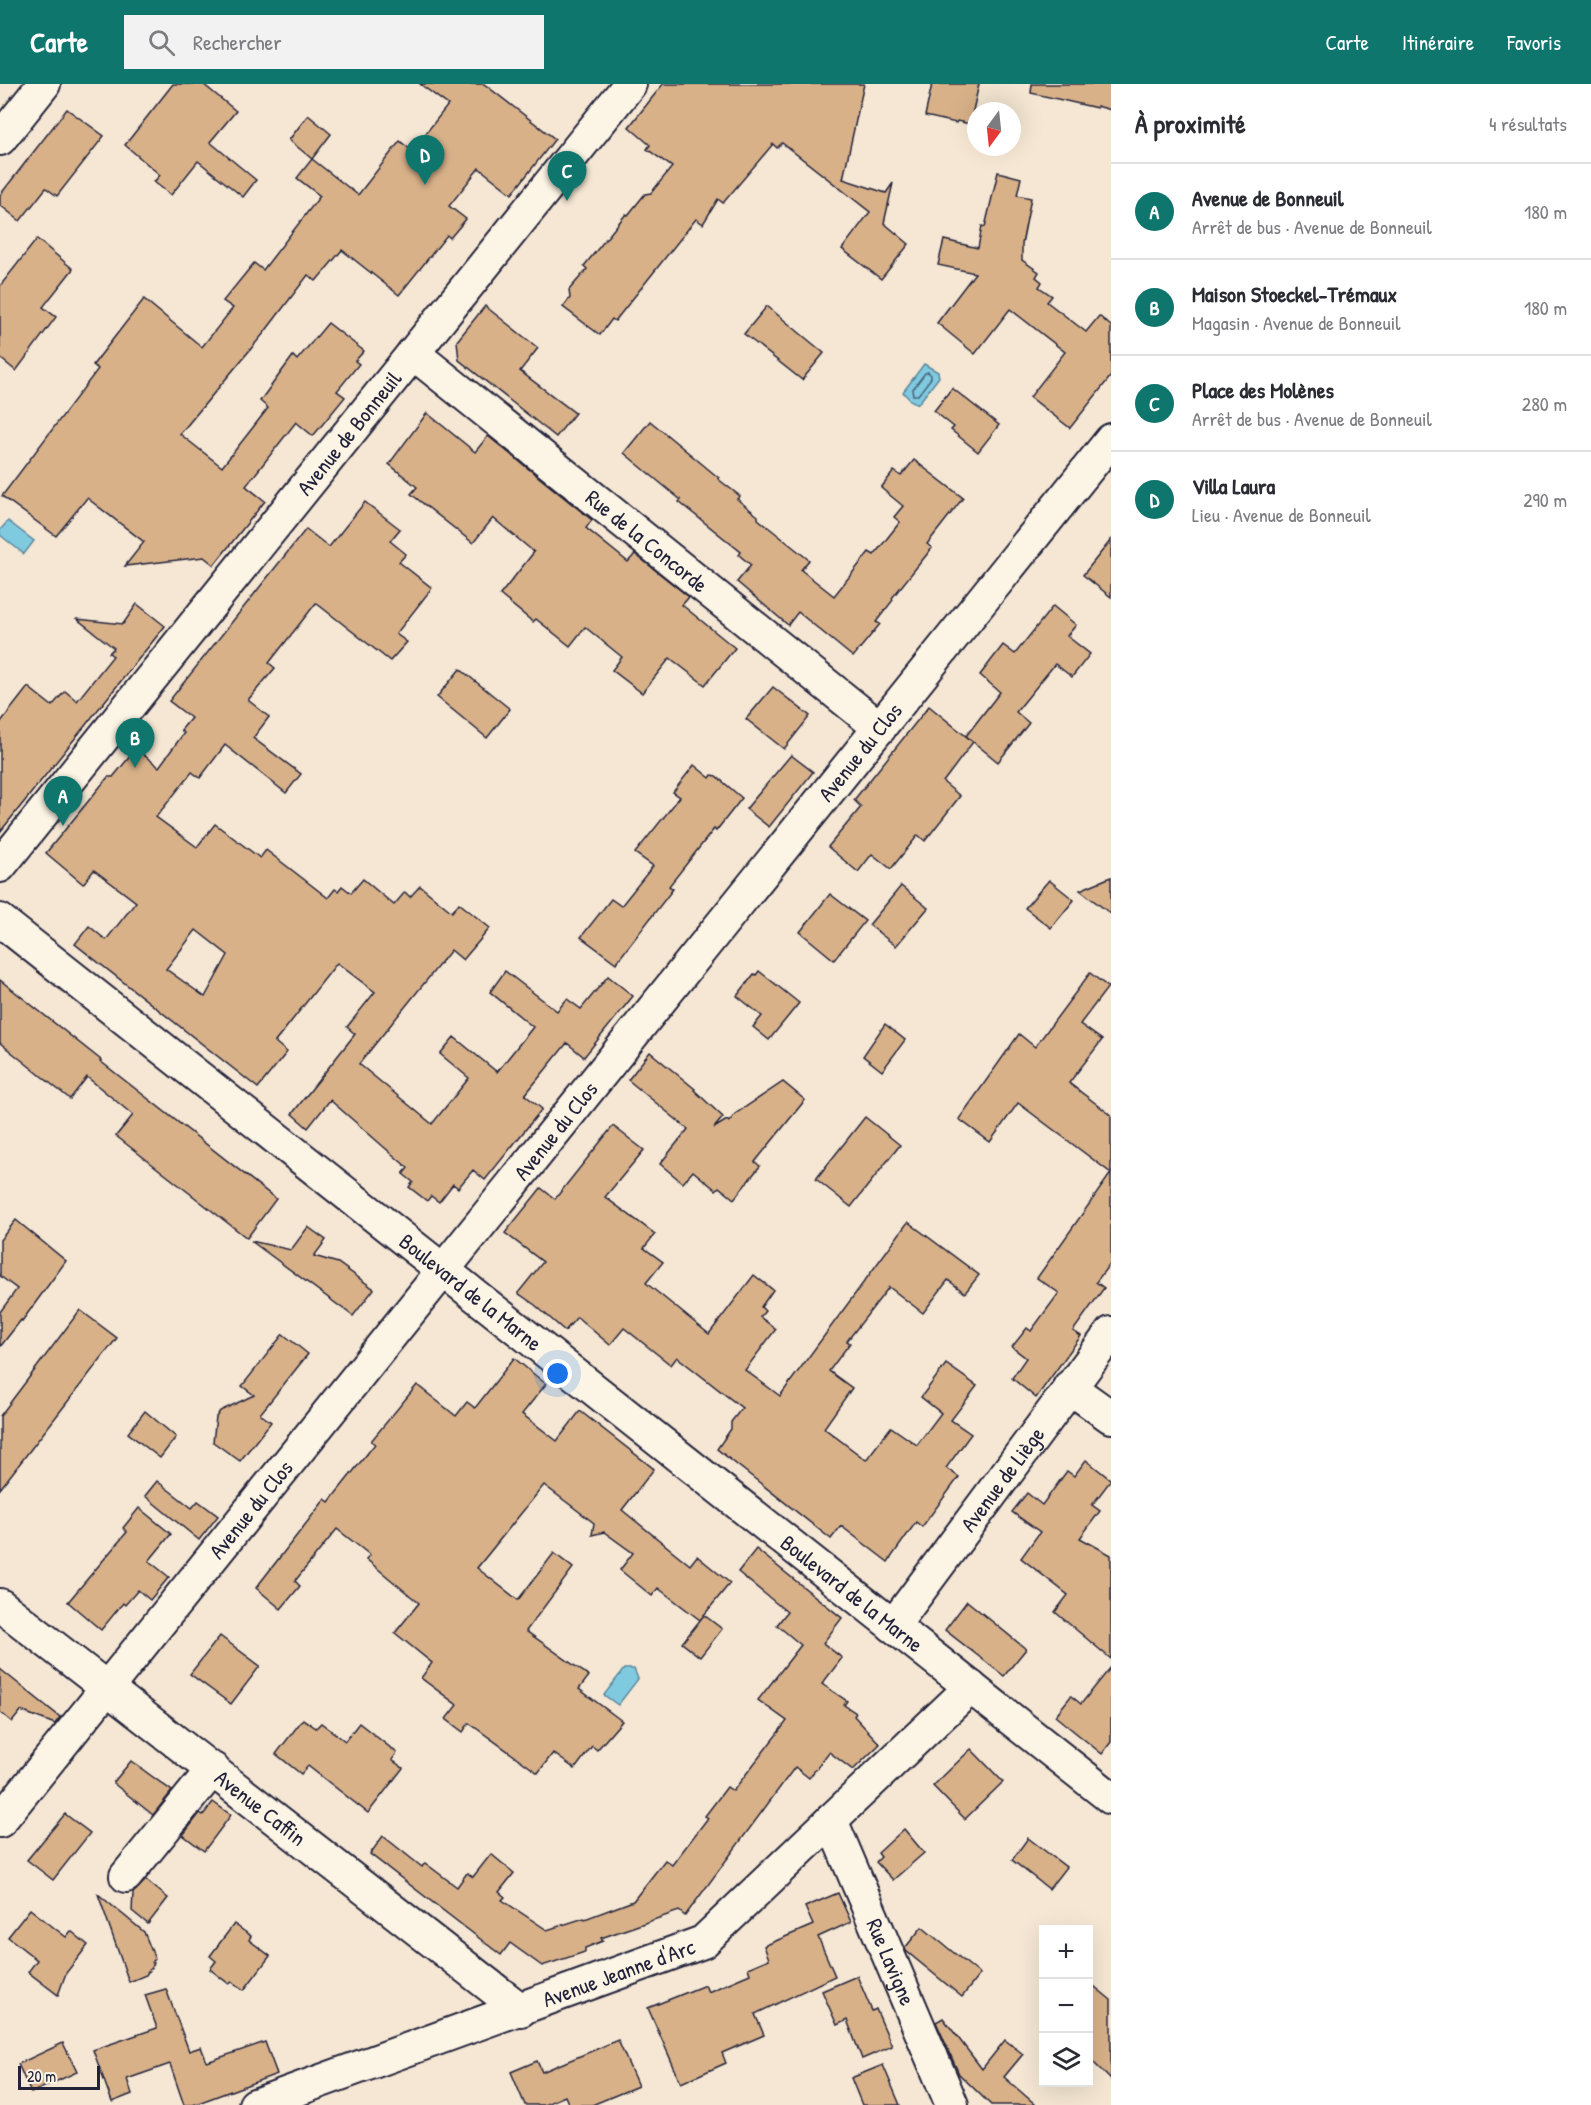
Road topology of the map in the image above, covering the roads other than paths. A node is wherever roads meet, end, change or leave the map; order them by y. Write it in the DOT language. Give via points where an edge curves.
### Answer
graph roads {
  1 [pos="44,84"];
  2 [pos="630,84"];
  3 [pos="0,139"];
  4 [pos="413,353"];
  5 [pos="1111,440"];
  6 [pos="880,728"];
  7 [pos="0,866"];
  8 [pos="0,920"];
  9 [pos="444,1270"];
  10 [pos="1111,1333"];
  11 [pos="1069,1387"];
  12 [pos="1111,1417"];
  13 [pos="0,1605"];
  14 [pos="894,1626"];
  15 [pos="107,1687"];
  16 [pos="971,1687"];
  17 [pos="213,1769"];
  18 [pos="1111,1798"];
  19 [pos="831,1820"];
  20 [pos="0,1821"];
  21 [pos="126,1876"];
  22 [pos="521,2010"];
  23 [pos="255,2105"];
  24 [pos="952,2105"];
  1 -- 3 [label="street"];
  2 -- 4 [label="street, Avenue de Bonneuil"];
  4 -- 6 [label="street, Rue de la Concorde"];
  4 -- 7 [label="street, Avenue de Bonneuil"];
  5 -- 6 [label="street, Avenue du Clos"];
  6 -- 9 [label="street, Avenue du Clos"];
  8 -- 9 [label="street, Boulevard de la Marne"];
  9 -- 14 [label="street, Boulevard de la Marne"];
  9 -- 15 [label="street, Avenue du Clos"];
  10 -- 11 [label="street, Avenue de Liège"];
  11 -- 12 [label="street"];
  11 -- 14 [label="street, Avenue de Liège"];
  13 -- 15 [label="street, Avenue Caffin"];
  14 -- 16 [label="street, Boulevard de la Marne"];
  15 -- 17 [label="street, Avenue Caffin"];
  15 -- 20 [label="street, Avenue du Clos"];
  16 -- 18 [label="street, Boulevard de la Marne"];
  16 -- 19 [label="street, Avenue Jeanne d'Arc"];
  17 -- 21 [label="street"];
  17 -- 22 [label="street, Avenue Caffin"];
  19 -- 22 [label="street, Avenue Jeanne d'Arc" via="703,1942"];
  19 -- 24 [label="street, Rue Lavigne"];
  22 -- 23 [label="street, Avenue Jeanne d'Arc"];
}
